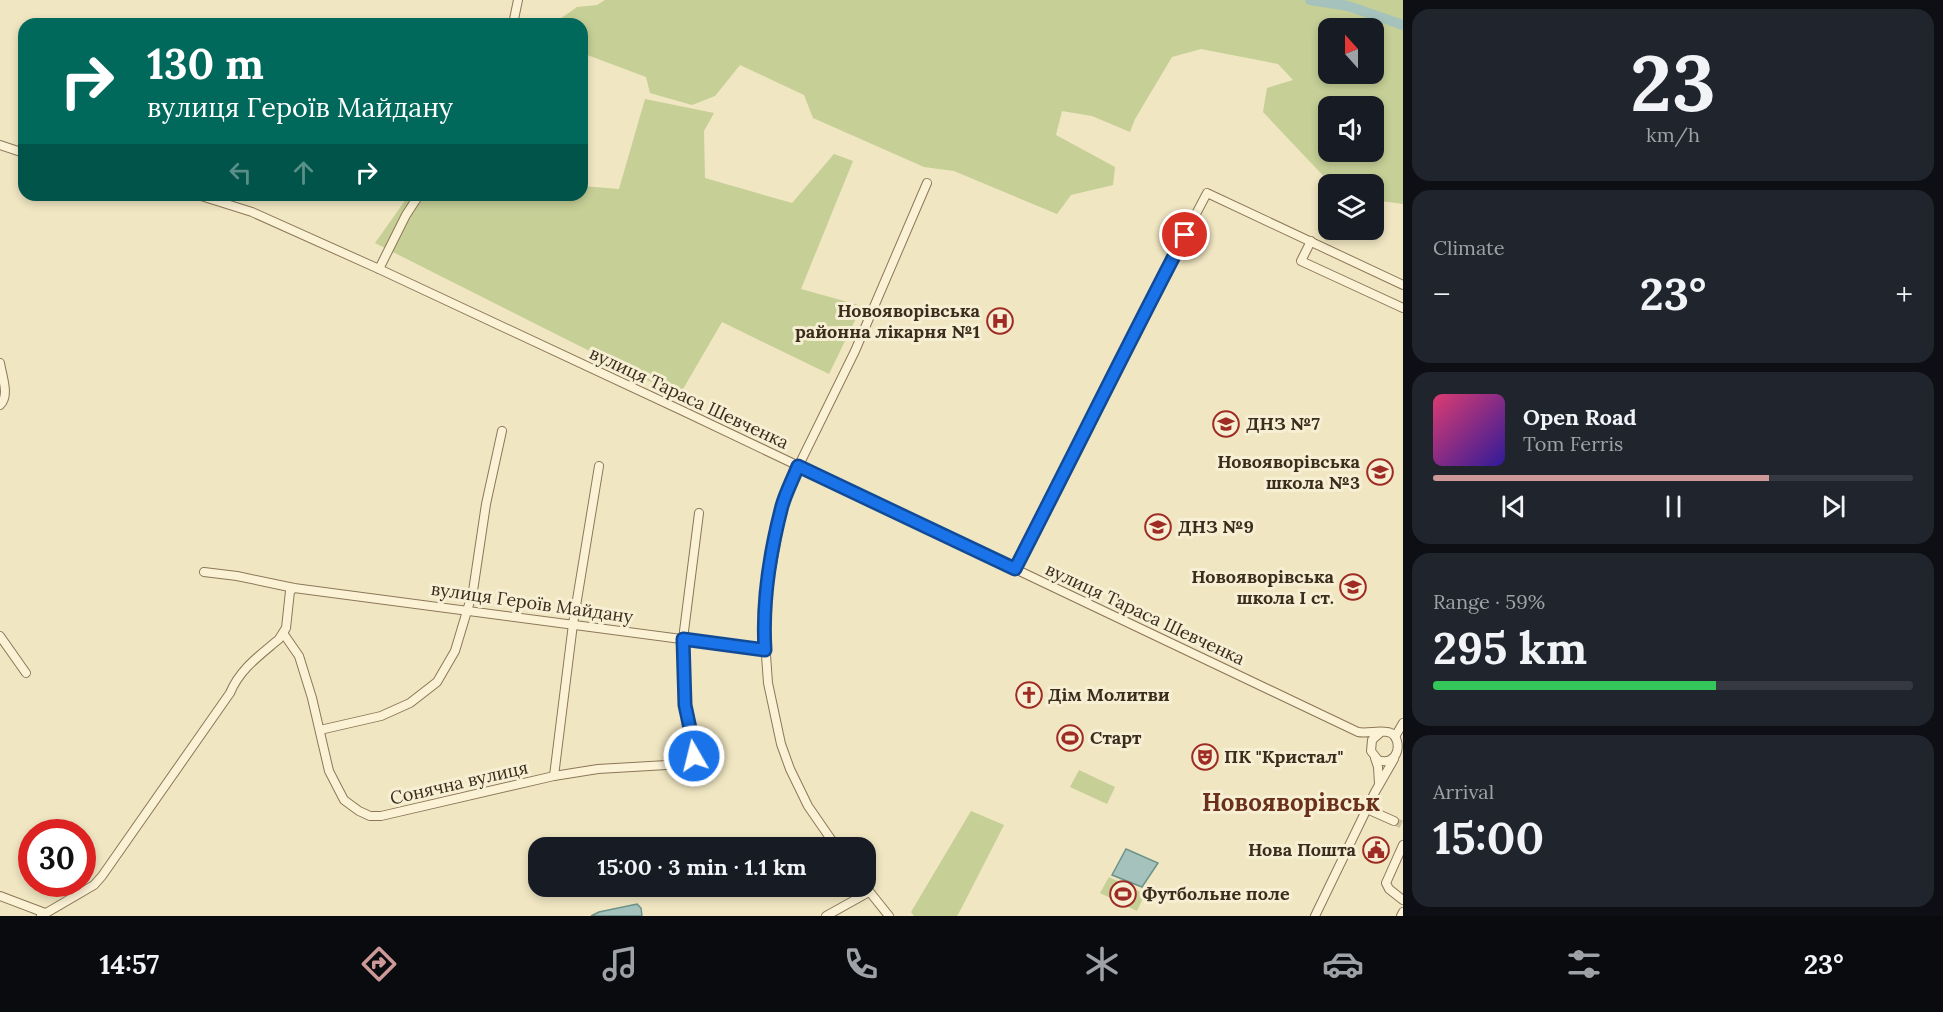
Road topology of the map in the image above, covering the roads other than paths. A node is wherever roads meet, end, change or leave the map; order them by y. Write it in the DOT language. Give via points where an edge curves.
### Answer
graph roads {
  1 [pos="518,0"];
  2 [pos="514,18"];
  3 [pos="0,145"];
  4 [pos="18,151"];
  5 [pos="927,183"];
  6 [pos="217,201"];
  7 [pos="415,201"];
  8 [pos="1311,241"];
  9 [pos="379,269"];
  10 [pos="1403,285"];
  11 [pos="1403,308"];
  12 [pos="0,363"];
  13 [pos="0,405"];
  14 [pos="502,431"];
  15 [pos="599,466"];
  16 [pos="798,466"];
  17 [pos="699,513"];
  18 [pos="1015,569"];
  19 [pos="204,572"];
  20 [pos="294,588"];
  21 [pos="466,610"];
  22 [pos="573,624"];
  23 [pos="284,633"];
  24 [pos="0,636"];
  25 [pos="683,639"];
  26 [pos="765,650"];
  27 [pos="26,673"];
  28 [pos="1403,723"];
  29 [pos="320,730"];
  30 [pos="1358,732"];
  31 [pos="1381,732"];
  32 [pos="1399,737"];
  33 [pos="1370,747"];
  34 [pos="1402,749"];
  35 [pos="1375,758"];
  36 [pos="1394,759"];
  37 [pos="554,776"];
  38 [pos="1378,785"];
  39 [pos="1367,808"];
  40 [pos="1394,821"];
  41 [pos="829,837"];
  42 [pos="1403,845"];
  43 [pos="0,896"];
  44 [pos="855,897"];
  45 [pos="874,897"];
  46 [pos="1403,900"];
  47 [pos="1403,912"];
  48 [pos="43,914"];
  49 [pos="826,916"];
  50 [pos="889,916"];
  51 [pos="1315,916"];
  52 [pos="1401,916"];
  1 -- 2 [label="street"];
  3 -- 4 [label="street"];
  5 -- 16 [label="street" via="855,351"];
  6 -- 9 [label="street, вулиця Тараса Шевченка" via="252,212"];
  7 -- 9 [label="street"];
  8 -- 10 [label="street"];
  8 -- 11 [label="street" via="1301,261"];
  8 -- 18 [label="street" via="1207,193"];
  9 -- 16 [label="street, вулиця Тараса Шевченка"];
  12 -- 13 [label="street" via="6,395"];
  14 -- 21 [label="street" via="473,591"];
  15 -- 22 [label="street"];
  16 -- 18 [label="street, вулиця Тараса Шевченка"];
  16 -- 26 [label="street" via="783,504 771,561 763,613"];
  17 -- 25 [label="street"];
  18 -- 30 [label="street, вулиця Тараса Шевченка"];
  19 -- 20 [label="street, вулиця Героїв Майдану"];
  20 -- 21 [label="street, вулиця Героїв Майдану"];
  20 -- 23 [label="street" via="290,591"];
  21 -- 22 [label="street, вулиця Героїв Майдану"];
  21 -- 29 [label="street" via="455,651 437,682 410,703 381,716"];
  22 -- 25 [label="street, вулиця Героїв Майдану"];
  22 -- 37 [label="street"];
  23 -- 29 [label="street, Сонячна вулиця" via="299,656"];
  23 -- 48 [label="street" via="236,679 102,876 94,885"];
  24 -- 27 [label="street"];
  25 -- 26 [label="street, вулиця Героїв Майдану"];
  25 -- 37 [label="street, Сонячна вулиця" via="685,705 694,747 691,761"];
  26 -- 41 [label="street" via="774,716 787,760 808,806"];
  28 -- 32 [label="street"];
  29 -- 37 [label="street, Сонячна вулиця" via="329,771 344,800 370,816"];
  30 -- 31 [label="street, вулиця Тараса Шевченка"];
  30 -- 33 [label="street, вулиця Тараса Шевченка"];
  31 -- 32 [label="street"];
  31 -- 33 [label="street" via="1374,736"];
  32 -- 34 [label="street"];
  33 -- 35 [label="street"];
  34 -- 36 [label="street"];
  35 -- 36 [label="street" via="1382,762"];
  35 -- 38 [label="street"];
  36 -- 38 [label="street"];
  38 -- 39 [label="street"];
  39 -- 40 [label="street"];
  39 -- 51 [label="street"];
  42 -- 46 [label="street" via="1386,883"];
  43 -- 48 [label="street"];
  44 -- 49 [label="street"];
  45 -- 50 [label="street"];
  47 -- 52 [label="street"];
}
